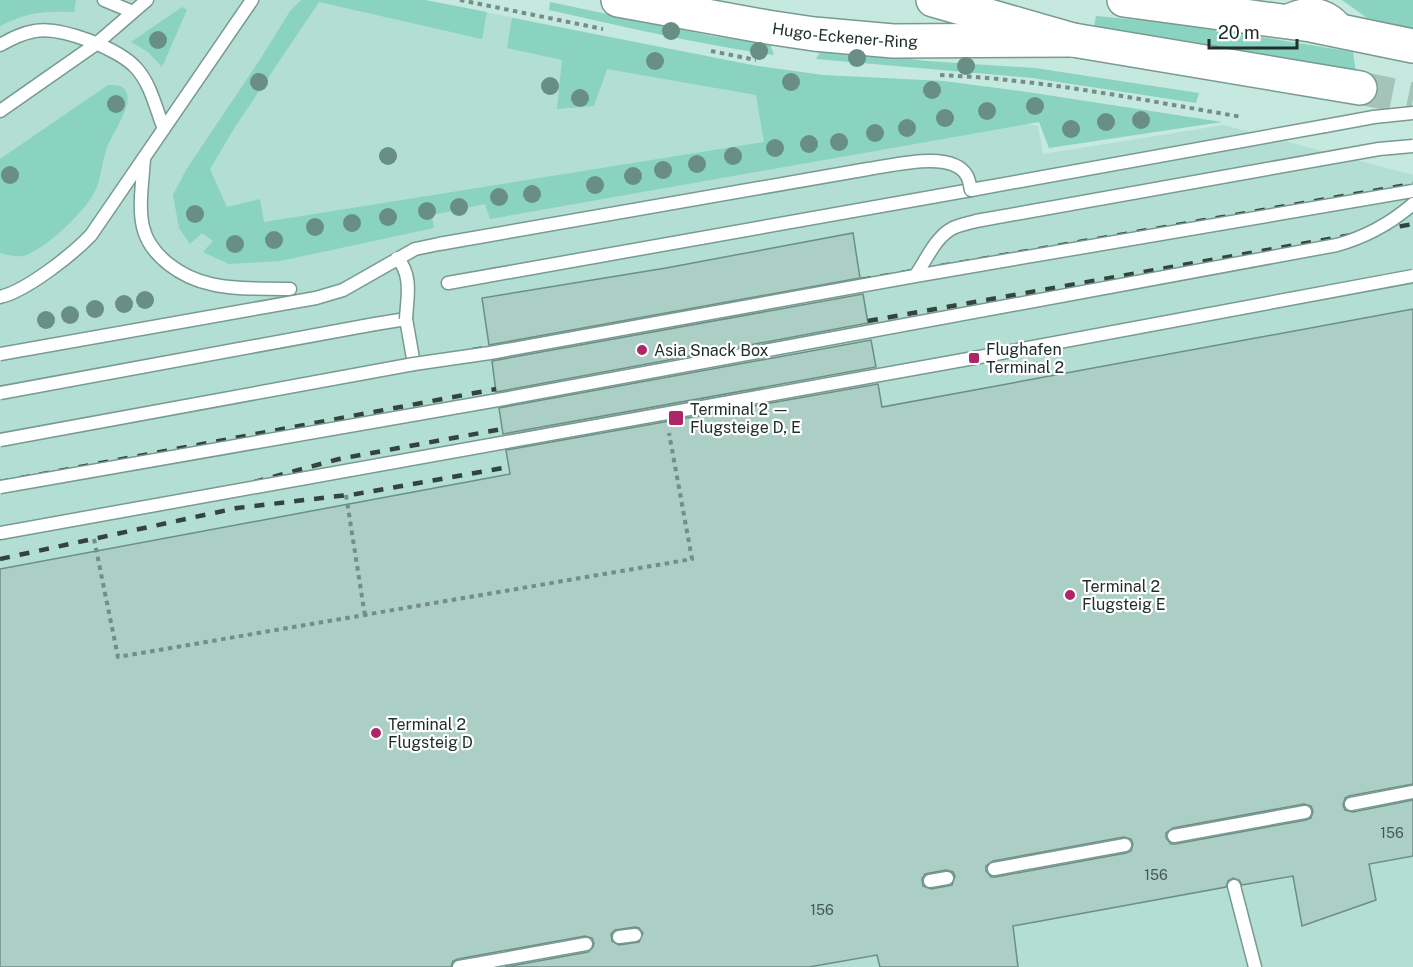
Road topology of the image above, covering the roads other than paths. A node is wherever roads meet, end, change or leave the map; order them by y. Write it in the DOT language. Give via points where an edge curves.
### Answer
graph roads {
  1 [pos="104,0"];
  2 [pos="147,0"];
  3 [pos="252,0"];
  4 [pos="618,0"];
  5 [pos="933,0"];
  6 [pos="1124,0"];
  7 [pos="134,12"];
  8 [pos="1073,40"];
  9 [pos="96,44"];
  10 [pos="0,45"];
  11 [pos="1413,46"];
  12 [pos="1360,88"];
  13 [pos="0,111"];
  14 [pos="1413,113"];
  15 [pos="164,129"];
  16 [pos="1413,146"];
  17 [pos="144,157"];
  18 [pos="971,190"];
  19 [pos="1413,191"];
  20 [pos="1378,196"];
  21 [pos="1413,200"];
  22 [pos="1413,204"];
  23 [pos="397,258"];
  24 [pos="915,276"];
  25 [pos="1413,276"];
  26 [pos="448,283"];
  27 [pos="290,289"];
  28 [pos="0,297"];
  29 [pos="406,319"];
  30 [pos="0,354"];
  31 [pos="414,364"];
  32 [pos="0,393"];
  33 [pos="0,440"];
  34 [pos="0,487"];
  35 [pos="0,533"];
  36 [pos="1413,792"];
  37 [pos="1351,804"];
  38 [pos="1305,812"];
  39 [pos="1174,836"];
  40 [pos="1125,845"];
  41 [pos="994,869"];
  42 [pos="947,878"];
  43 [pos="930,881"];
  44 [pos="1234,886"];
  45 [pos="635,935"];
  46 [pos="619,937"];
  47 [pos="586,944"];
  48 [pos="459,967"];
  49 [pos="1255,967"];
  1 -- 7 [label="lane"];
  2 -- 7 [label="lane"];
  3 -- 15 [label="lane"];
  4 -- 8 [label="street, Hugo-Eckener-Ring" via="767,27 893,41"];
  5 -- 8 [label="street, Hugo-Eckener-Ring"];
  6 -- 11 [label="street" via="1271,20"];
  7 -- 9 [label="lane"];
  8 -- 12 [label="street, Hugo-Eckener-Ring"];
  9 -- 10 [label="lane" via="44,30 19,35"];
  9 -- 13 [label="lane"];
  9 -- 15 [label="lane" via="115,52 138,70"];
  14 -- 18 [label="lane, bridge"];
  15 -- 17 [label="lane"];
  16 -- 24 [label="lane, bridge" via="976,221 952,229 941,238"];
  17 -- 27 [label="lane" via="142,225 158,255 192,278 212,285"];
  17 -- 28 [label="lane" via="80,246 21,288"];
  18 -- 23 [label="lane, bridge" via="967,174 954,164 930,160 439,244"];
  18 -- 26 [label="lane"];
  19 -- 20 [label="lane, bridge"];
  20 -- 21 [label="lane, bridge"];
  20 -- 24 [label="lane, bridge"];
  22 -- 34 [label="lane, bridge" via="1371,234 1337,245 521,396"];
  23 -- 29 [label="lane, bridge" via="408,280"];
  23 -- 30 [label="lane, bridge" via="343,290 316,298"];
  24 -- 31 [label="lane, bridge"];
  25 -- 35 [label="lane, bridge"];
  29 -- 31 [label="lane"];
  29 -- 32 [label="lane, bridge"];
  31 -- 33 [label="lane, bridge"];
  36 -- 37 [label="lane"];
  38 -- 39 [label="lane" via="1223,832"];
  40 -- 41 [label="lane"];
  42 -- 43 [label="lane"];
  44 -- 49 [label="lane"];
  45 -- 46 [label="lane"];
  47 -- 48 [label="lane"];
}
